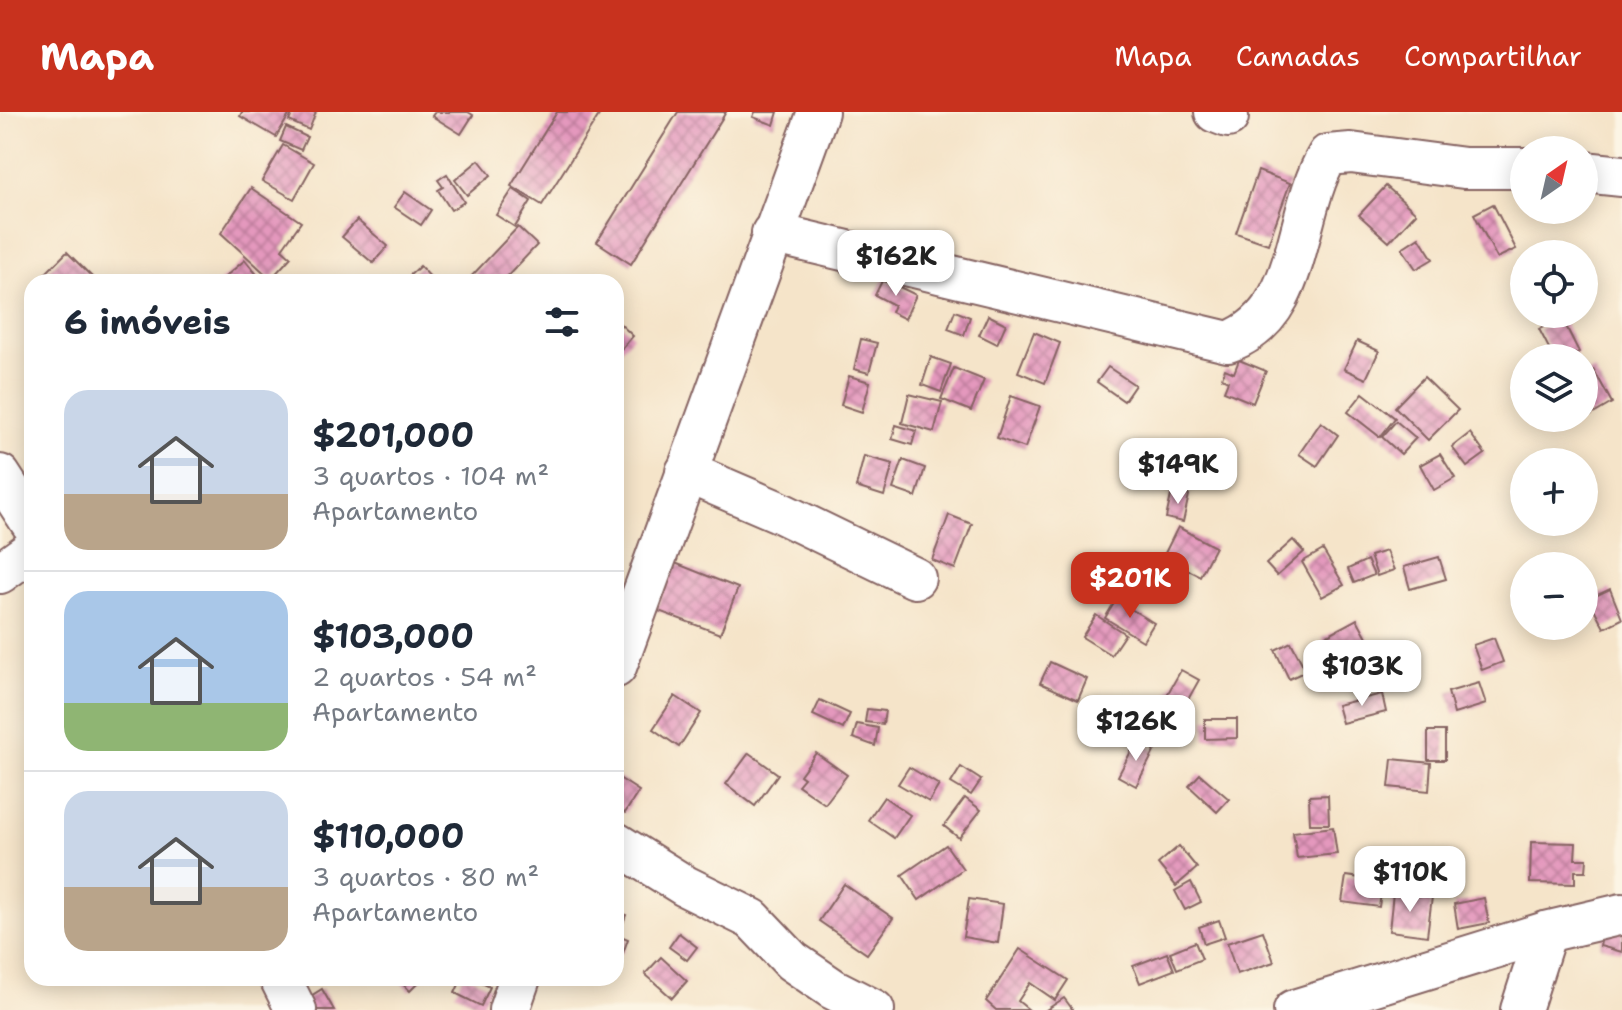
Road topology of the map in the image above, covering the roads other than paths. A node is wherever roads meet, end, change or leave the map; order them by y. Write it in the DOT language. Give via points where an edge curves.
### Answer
graph roads {
  1 [pos="818,112"];
  2 [pos="1510,168"];
  3 [pos="1598,173"];
  4 [pos="1622,176"];
  5 [pos="772,233"];
  6 [pos="686,472"];
  7 [pos="0,475"];
  8 [pos="24,512"];
  9 [pos="24,556"];
  10 [pos="0,573"];
  11 [pos="915,578"];
  12 [pos="624,645"];
  13 [pos="624,848"];
  14 [pos="1622,914"];
  15 [pos="1546,932"];
  16 [pos="284,986"];
  17 [pos="517,986"];
  18 [pos="296,1010"];
  19 [pos="509,1010"];
  20 [pos="874,1010"];
  21 [pos="1294,1010"];
  22 [pos="1521,1010"];
  1 -- 5 [label="street"];
  2 -- 5 [label="street" via="1328,155 1317,174 1281,293 1267,318 1228,342"];
  3 -- 4 [label="street"];
  5 -- 6 [label="street"];
  6 -- 11 [label="street"];
  6 -- 12 [label="street"];
  7 -- 8 [label="street"];
  9 -- 10 [label="street"];
  13 -- 20 [label="street" via="752,919 792,961"];
  14 -- 15 [label="street"];
  15 -- 21 [label="street"];
  15 -- 22 [label="street"];
  16 -- 18 [label="street"];
  17 -- 19 [label="street"];
}
